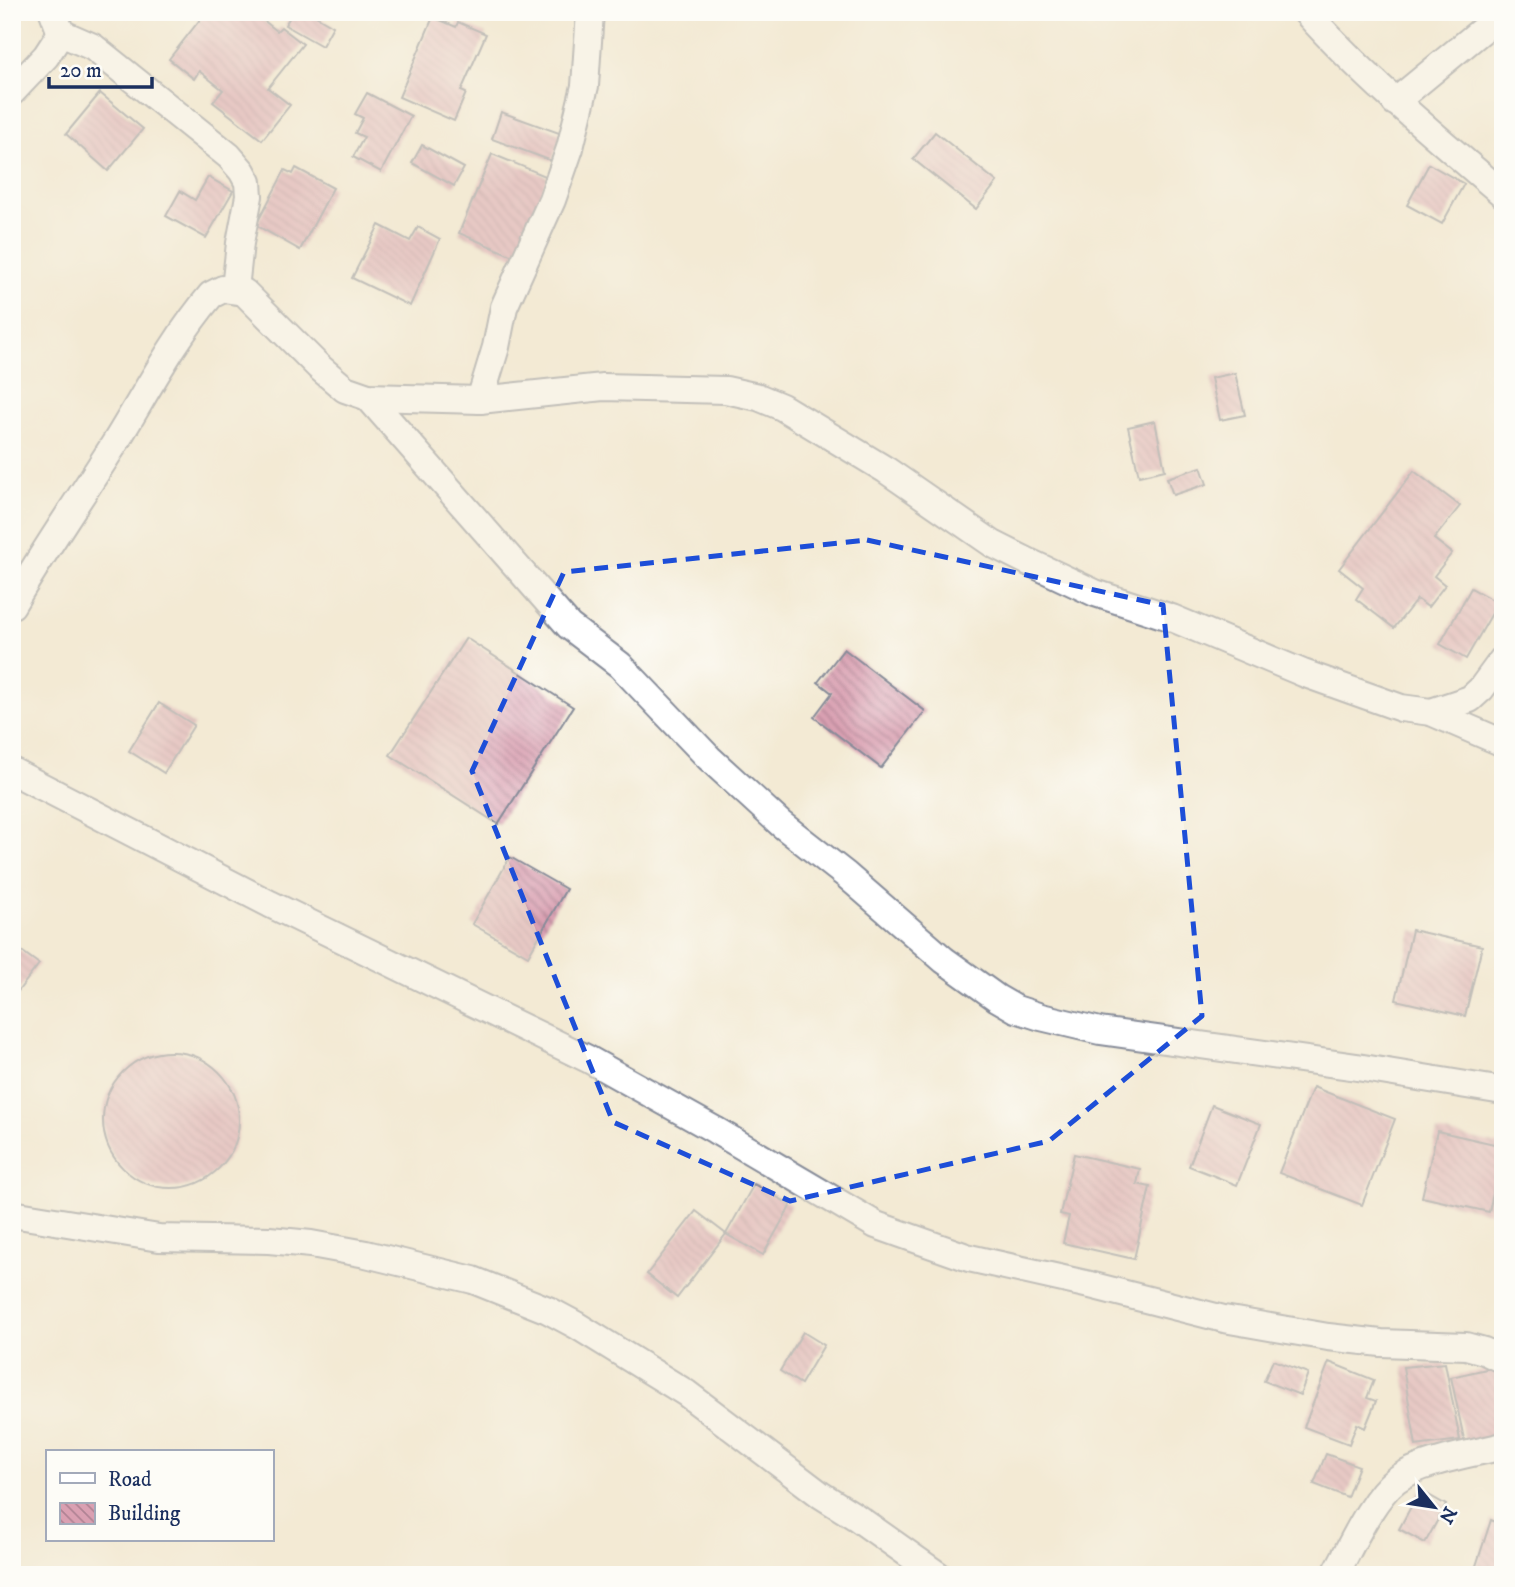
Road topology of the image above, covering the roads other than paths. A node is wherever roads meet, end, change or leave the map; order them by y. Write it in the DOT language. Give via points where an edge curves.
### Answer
graph roads {
  1 [pos="1306,12"];
  2 [pos="1503,13"];
  3 [pos="582,15"];
  4 [pos="57,22"];
  5 [pos="12,92"];
  6 [pos="1395,102"];
  7 [pos="1503,194"];
  8 [pos="235,289"];
  9 [pos="368,397"];
  10 [pos="480,400"];
  11 [pos="12,605"];
  12 [pos="1503,659"];
  13 [pos="1431,712"];
  14 [pos="1503,743"];
  15 [pos="12,771"];
  16 [pos="1503,1091"];
  17 [pos="12,1214"];
  18 [pos="1503,1360"];
  19 [pos="1503,1446"];
  20 [pos="937,1575"];
  21 [pos="1335,1575"];
  1 -- 6 [label="street"];
  2 -- 6 [label="street"];
  3 -- 10 [label="street" via="585,86 570,148 504,307"];
  4 -- 5 [label="street" via="46,56"];
  4 -- 8 [label="street" via="214,143 242,171 249,196"];
  6 -- 7 [label="street"];
  8 -- 9 [label="street" via="252,298 345,389"];
  8 -- 11 [label="street" via="211,295 168,354"];
  9 -- 10 [label="street"];
  9 -- 16 [label="street" via="569,626 620,665 709,758 781,824 944,960 997,998 1016,1009 1100,1031"];
  10 -- 13 [label="street" via="603,387 726,390 758,397 886,470 981,536 1094,593 1172,618 1401,708"];
  12 -- 13 [label="street" via="1470,699"];
  13 -- 14 [label="street"];
  15 -- 18 [label="street" via="270,904 588,1059 876,1225 969,1258 1224,1319 1368,1341 1466,1346"];
  17 -- 20 [label="street" via="159,1238 311,1244 473,1280 548,1310 686,1394"];
  19 -- 21 [label="street" via="1424,1466 1397,1479 1372,1509"];
}
